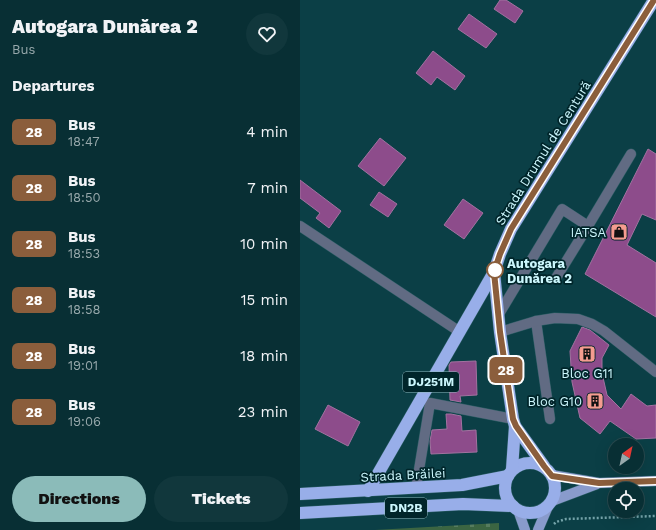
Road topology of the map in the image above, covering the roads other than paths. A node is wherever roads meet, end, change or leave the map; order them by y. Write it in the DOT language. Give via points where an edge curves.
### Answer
graph roads {
  1 [pos="654,0"];
  2 [pos="631,154"];
  3 [pos="300,226"];
  4 [pos="588,226"];
  5 [pos="494,272"];
  6 [pos="556,278"];
  7 [pos="498,314"];
  8 [pos="536,321"];
  9 [pos="460,332"];
  10 [pos="500,332"];
  11 [pos="656,372"];
  12 [pos="427,399"];
  13 [pos="550,419"];
  14 [pos="514,422"];
  15 [pos="544,466"];
  16 [pos="510,473"];
  17 [pos="552,476"];
  18 [pos="656,481"];
  19 [pos="599,483"];
  20 [pos="416,488"];
  21 [pos="368,491"];
  22 [pos="300,494"];
  23 [pos="551,502"];
  24 [pos="515,508"];
  25 [pos="300,513"];
  26 [pos="525,530"];
  27 [pos="538,530"];
  1 -- 5 [label="highway, Strada Drumul de Centură / DJ251M" via="511,229"];
  2 -- 4 [label="street"];
  3 -- 9 [label="street"];
  4 -- 6 [label="street"];
  4 -- 7 [label="street" via="562,209"];
  5 -- 7 [label="highway, Strada Drumul de Centură / DJ251M"];
  5 -- 9 [label="highway, DJ251M"];
  7 -- 10 [label="highway, Strada Drumul de Centură / DJ251M"];
  8 -- 10 [label="street"];
  8 -- 11 [label="street" via="555,318 578,319 592,324"];
  8 -- 13 [label="street"];
  9 -- 12 [label="highway, DJ251M"];
  10 -- 14 [label="highway, Strada Drumul de Centură / DJ251M"];
  12 -- 14 [label="street"];
  12 -- 20 [label="street"];
  12 -- 21 [label="highway, DJ251M"];
  14 -- 15 [label="highway, Strada Drumul de Centură / DJ251M"];
  14 -- 16 [label="highway, Strada Drumul de Centură / DJ251M"];
  15 -- 16 [label="highway, Strada Brăilei / DN2B" via="533,462 522,464"];
  15 -- 17 [label="highway"];
  16 -- 20 [label="highway, Strada Brăilei / DN2B" via="462,486"];
  16 -- 24 [label="highway" via="505,484 505,492"];
  17 -- 19 [label="main road, DN2B"];
  17 -- 23 [label="highway" via="555,492"];
  18 -- 19 [label="main road, DN2B"];
  19 -- 23 [label="main road, DN2B"];
  20 -- 21 [label="highway, Strada Brăilei / DN2B"];
  21 -- 22 [label="highway, Strada Brăilei / DN2B"];
  23 -- 24 [label="highway, DN2B" via="543,510 535,512"];
  23 -- 27 [label="main road"];
  24 -- 25 [label="highway, DN2B" via="463,504"];
  24 -- 26 [label="main road"];
}
